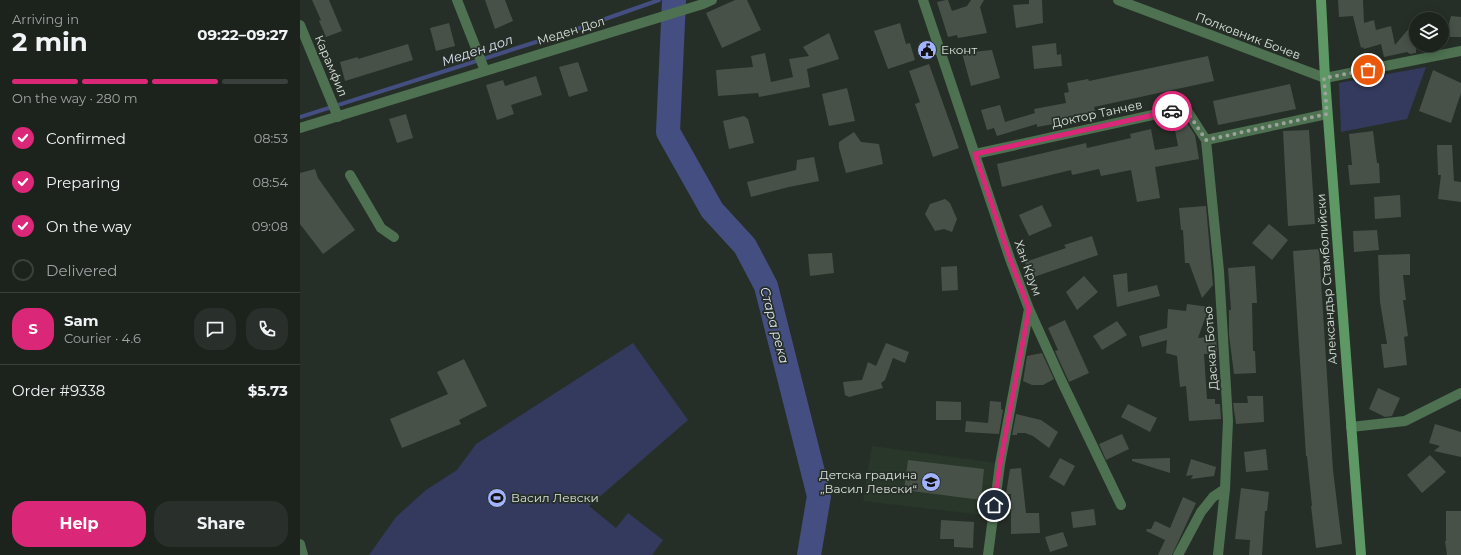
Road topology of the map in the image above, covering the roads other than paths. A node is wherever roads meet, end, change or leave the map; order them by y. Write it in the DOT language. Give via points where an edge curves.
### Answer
graph roads {
  1 [pos="457,0"];
  2 [pos="923,0"];
  3 [pos="1118,0"];
  4 [pos="1321,0"];
  5 [pos="708,2"];
  6 [pos="300,25"];
  7 [pos="1461,51"];
  8 [pos="482,64"];
  9 [pos="1324,78"];
  10 [pos="337,114"];
  11 [pos="1327,114"];
  12 [pos="300,128"];
  13 [pos="1206,140"];
  14 [pos="975,154"];
  15 [pos="350,175"];
  16 [pos="394,237"];
  17 [pos="1029,309"];
  18 [pos="1461,393"];
  19 [pos="1351,427"];
  20 [pos="1225,489"];
  21 [pos="1121,505"];
  22 [pos="300,544"];
  23 [pos="303,555"];
  24 [pos="988,555"];
  25 [pos="1178,555"];
  26 [pos="1218,555"];
  27 [pos="1361,555"];
  1 -- 8 [label="street"];
  2 -- 14 [label="street, Хан Крум"];
  3 -- 9 [label="street, Полковник Бочев"];
  4 -- 9 [label="street, Александър Стамболийски"];
  5 -- 8 [label="street, Меден Дол" via="624,28"];
  6 -- 10 [label="street, Карамфил"];
  7 -- 9 [label="street"];
  8 -- 10 [label="street, Меден Дол"];
  9 -- 11 [label="street, Александър Стамболийски"];
  10 -- 12 [label="street, Меден Дол"];
  11 -- 13 [label="street"];
  11 -- 19 [label="street, Александър Стамболийски"];
  13 -- 14 [label="street, Доктор Танчев" via="1186,110 1180,109"];
  13 -- 20 [label="street, Даскал Ботьо" via="1219,271 1228,421"];
  14 -- 17 [label="street, Хан Крум"];
  15 -- 16 [label="street" via="381,228"];
  17 -- 21 [label="street"];
  17 -- 24 [label="street, Хан Крум" via="1000,464"];
  18 -- 19 [label="street" via="1405,421"];
  19 -- 27 [label="street, Александър Стамболийски"];
  20 -- 25 [label="street" via="1213,497 1201,512"];
  20 -- 26 [label="street, Даскал Ботьо"];
  22 -- 23 [label="street"];
}
